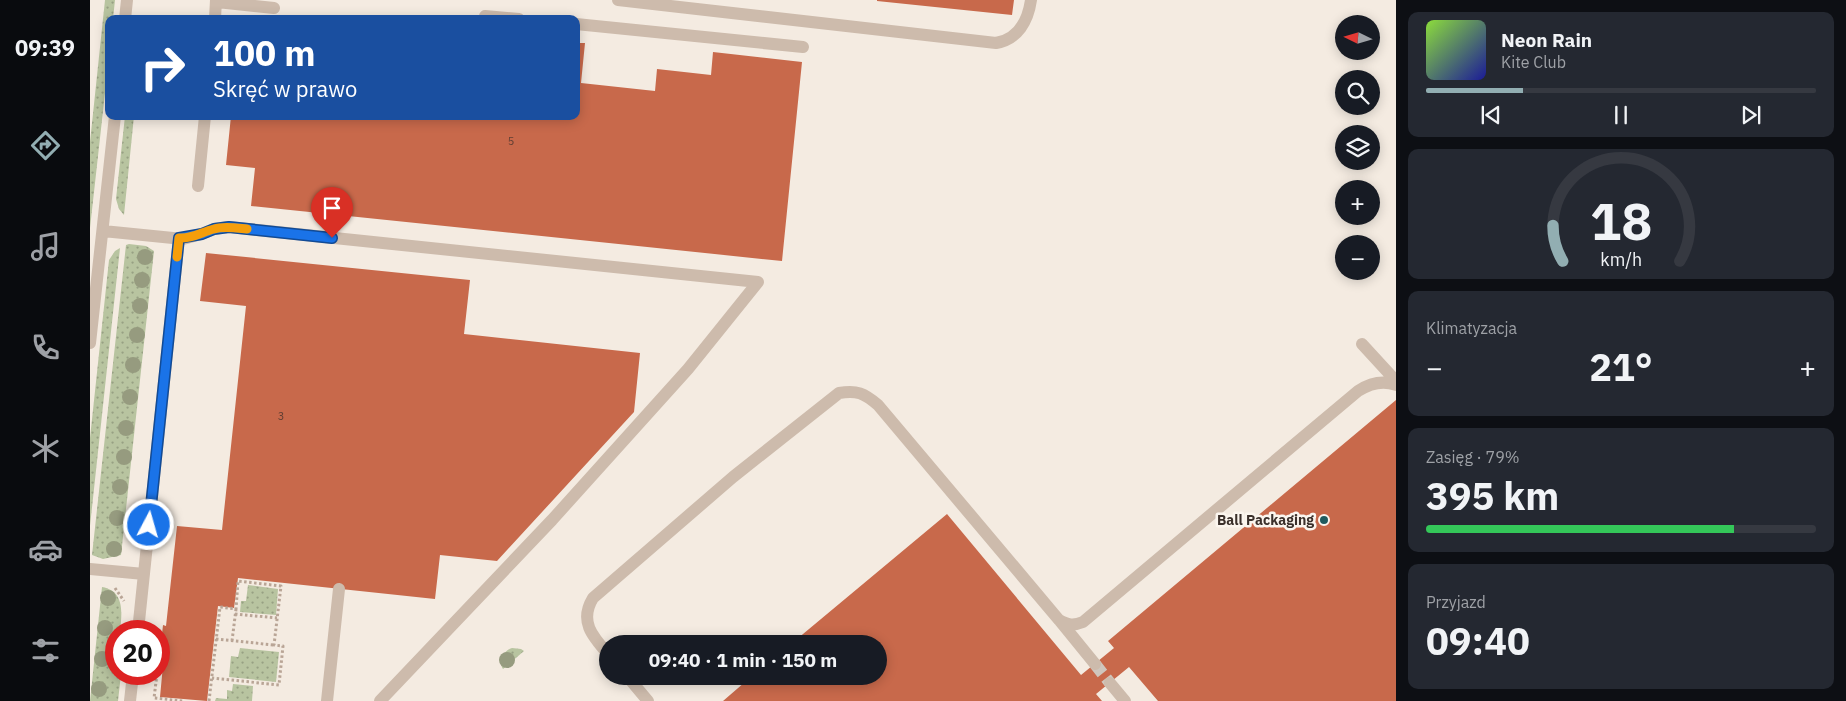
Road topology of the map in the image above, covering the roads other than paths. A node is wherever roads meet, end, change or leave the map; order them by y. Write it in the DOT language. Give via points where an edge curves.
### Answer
graph roads {
  1 [pos="127,0"];
  2 [pos="618,0"];
  3 [pos="1031,0"];
  4 [pos="217,1"];
  5 [pos="274,8"];
  6 [pos="125,15"];
  7 [pos="215,15"];
  8 [pos="580,24"];
  9 [pos="803,47"];
  10 [pos="115,120"];
  11 [pos="205,120"];
  12 [pos="198,186"];
  13 [pos="103,231"];
  14 [pos="179,238"];
  15 [pos="90,334"];
  16 [pos="1362,344"];
  17 [pos="1396,383"];
  18 [pos="90,569"];
  19 [pos="144,574"];
  20 [pos="339,589"];
  21 [pos="139,620"];
  22 [pos="1059,620"];
  23 [pos="599,643"];
  24 [pos="1095,664"];
  25 [pos="1110,683"];
  26 [pos="132,685"];
  27 [pos="635,685"];
  28 [pos="130,701"];
  29 [pos="326,701"];
  30 [pos="380,701"];
  31 [pos="648,701"];
  32 [pos="1125,701"];
  1 -- 6 [label="street"];
  2 -- 3 [label="street" via="996,43 1010,39 1018,32 1026,20"];
  4 -- 5 [label="street"];
  4 -- 7 [label="street"];
  8 -- 9 [label="street"];
  10 -- 13 [label="street"];
  11 -- 12 [label="street"];
  13 -- 14 [label="street"];
  13 -- 15 [label="street"];
  14 -- 19 [label="street"];
  14 -- 30 [label="street" via="229,227 758,282 688,369 591,477"];
  16 -- 17 [label="street"];
  17 -- 22 [label="street" via="1367,385 1358,391 1083,622 1067,625"];
  18 -- 19 [label="street"];
  19 -- 21 [label="street"];
  20 -- 29 [label="street"];
  22 -- 23 [label="street" via="878,405 867,395 853,391 839,393 824,403 732,477 593,598 588,606 587,624"];
  22 -- 24 [label="street"];
  25 -- 32 [label="street"];
  26 -- 28 [label="street"];
  27 -- 31 [label="street"];
}
